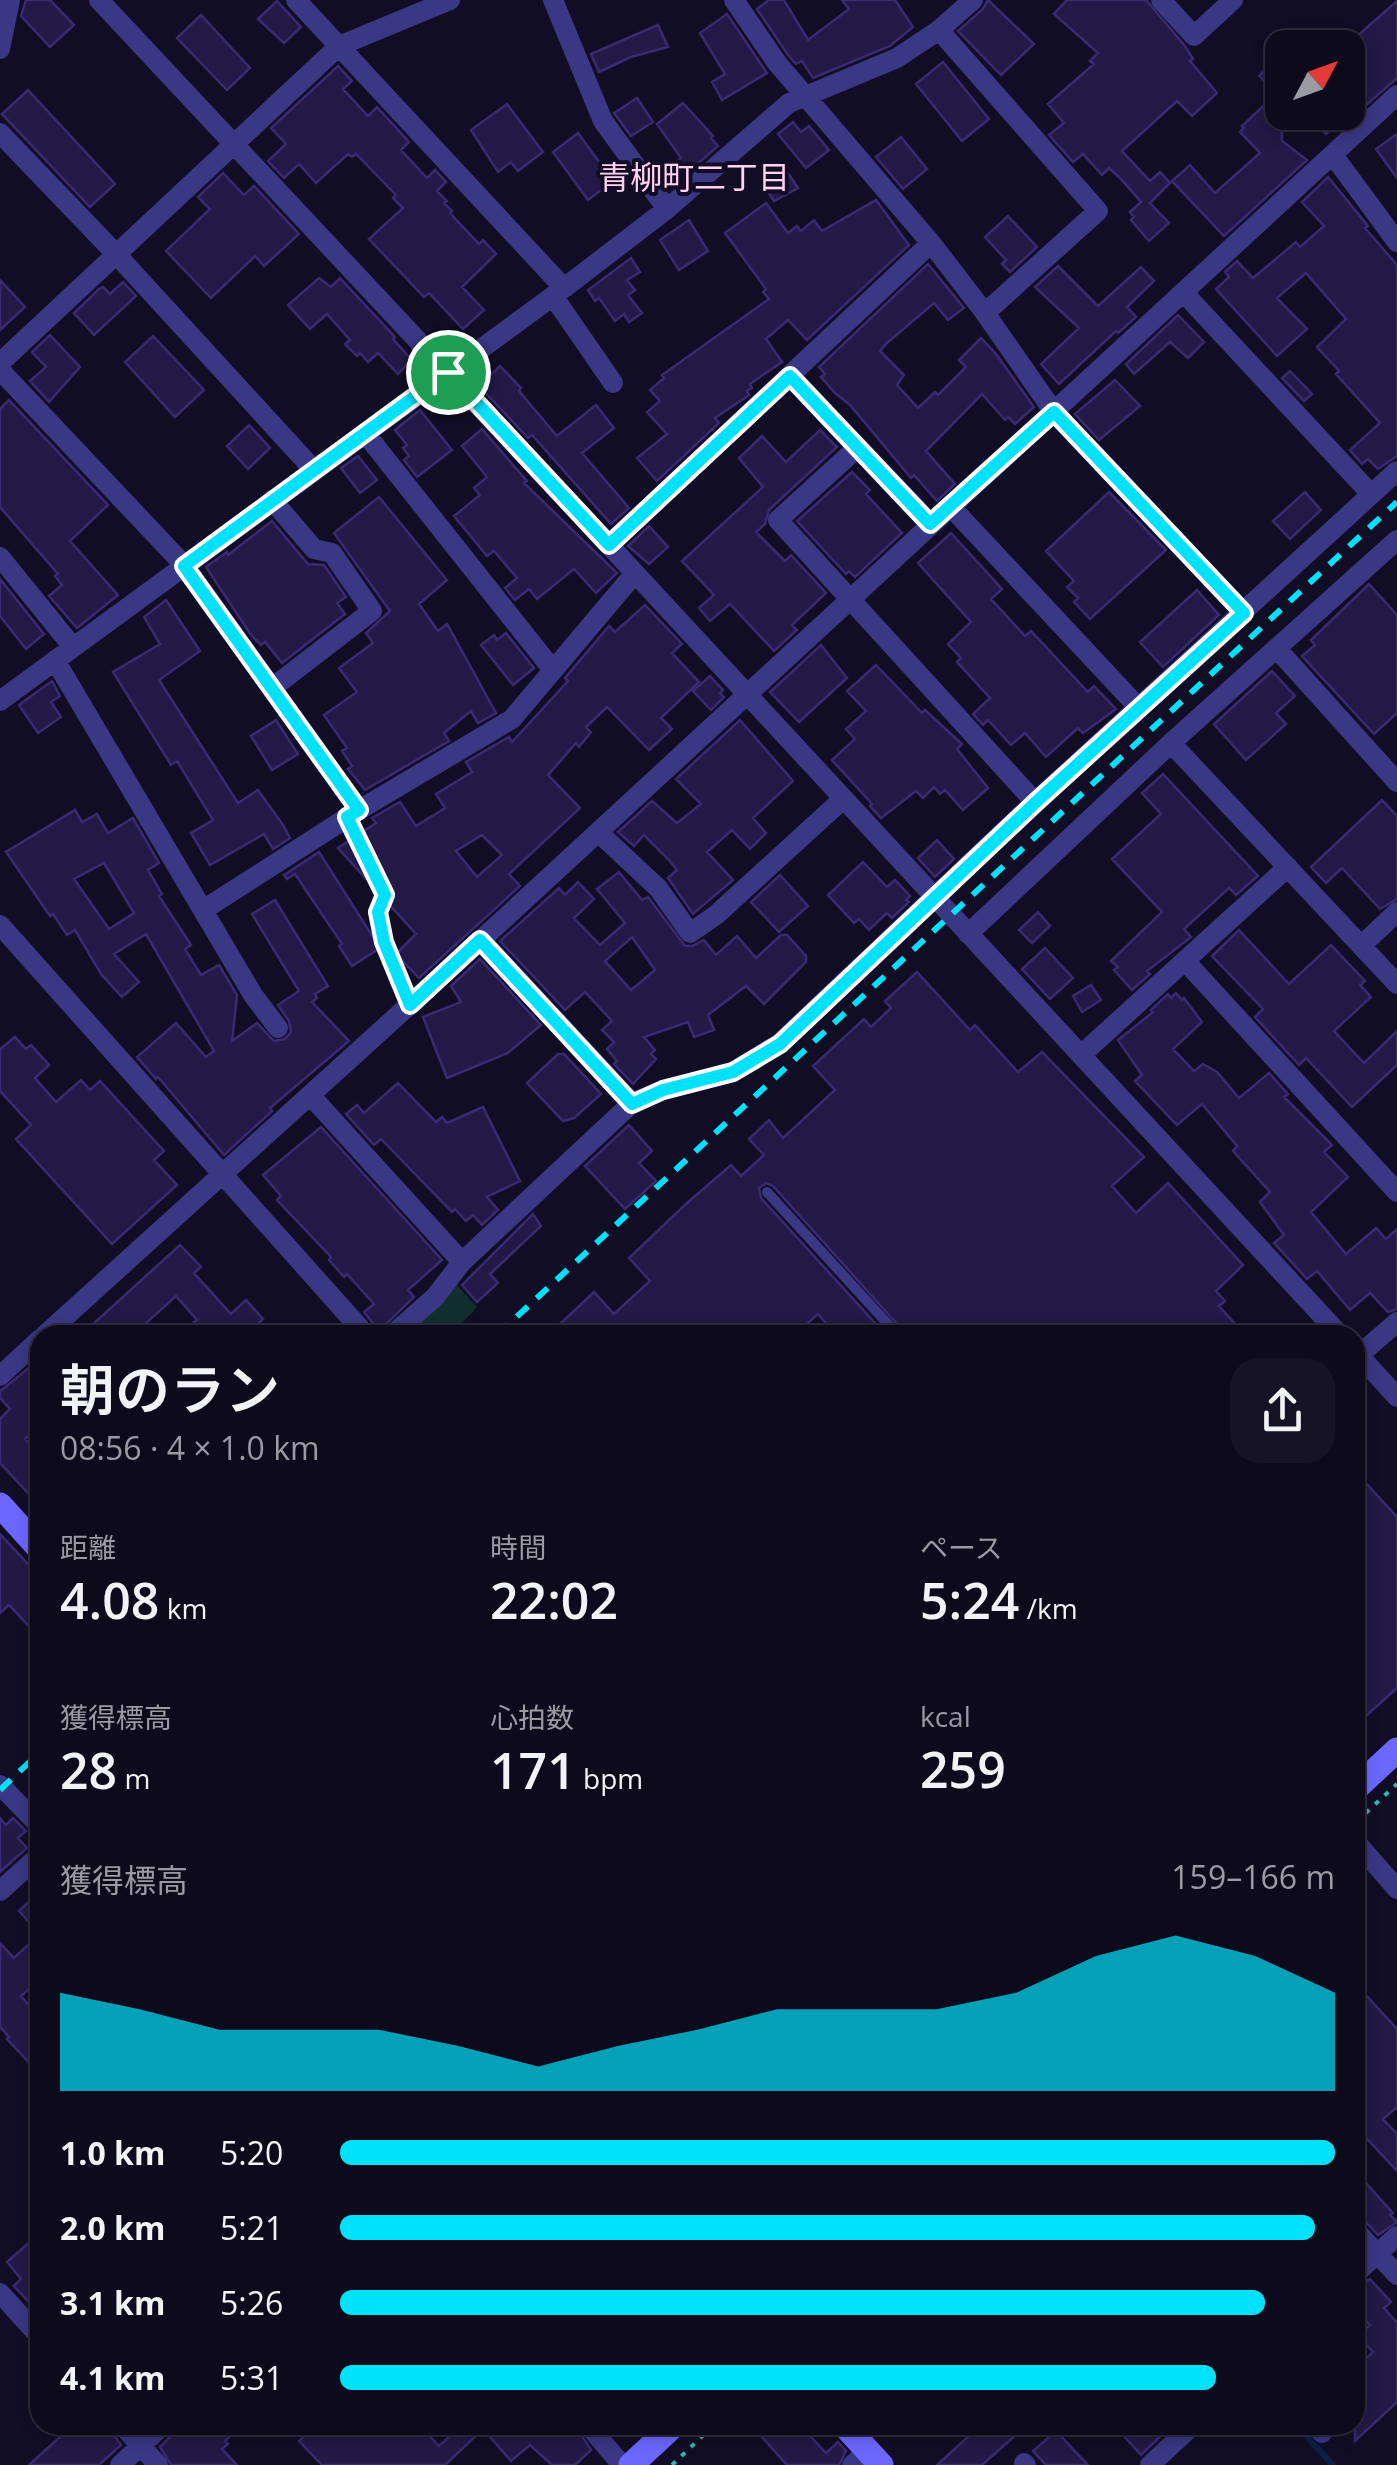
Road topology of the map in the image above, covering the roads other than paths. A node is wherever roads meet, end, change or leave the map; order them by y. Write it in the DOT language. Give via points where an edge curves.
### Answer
graph roads {
  1 [pos="10,0"];
  2 [pos="99,0"];
  3 [pos="296,0"];
  4 [pos="553,0"];
  5 [pos="734,0"];
  6 [pos="973,0"];
  7 [pos="1161,0"];
  8 [pos="1233,0"];
  9 [pos="440,2"];
  10 [pos="939,30"];
  11 [pos="340,46"];
  12 [pos="0,49"];
  13 [pos="1397,95"];
  14 [pos="805,96"];
  15 [pos="0,133"];
  16 [pos="234,146"];
  17 [pos="1333,154"];
  18 [pos="667,209"];
  19 [pos="1397,242"];
  20 [pos="931,243"];
  21 [pos="116,254"];
  22 [pos="558,292"];
  23 [pos="1183,292"];
  24 [pos="985,313"];
  25 [pos="0,367"];
  26 [pos="448,372"];
  27 [pos="790,376"];
  28 [pos="613,383"];
  29 [pos="1054,412"];
  30 [pos="364,433"];
  31 [pos="857,448"];
  32 [pos="313,469"];
  33 [pos="1397,471"];
  34 [pos="1371,494"];
  35 [pos="272,500"];
  36 [pos="951,507"];
  37 [pos="930,524"];
  38 [pos="609,545"];
  39 [pos="1395,546"];
  40 [pos="0,557"];
  41 [pos="184,566"];
  42 [pos="635,573"];
  43 [pos="849,599"];
  44 [pos="1244,613"];
  45 [pos="73,647"];
  46 [pos="1278,650"];
  47 [pos="55,660"];
  48 [pos="553,670"];
  49 [pos="272,688"];
  50 [pos="748,694"];
  51 [pos="0,701"];
  52 [pos="1138,708"];
  53 [pos="1171,743"];
  54 [pos="1397,782"];
  55 [pos="843,798"];
  56 [pos="1036,802"];
  57 [pos="353,814"];
  58 [pos="598,832"];
  59 [pos="1288,867"];
  60 [pos="934,898"];
  61 [pos="203,910"];
  62 [pos="1397,912"];
  63 [pos="0,926"];
  64 [pos="968,934"];
  65 [pos="480,940"];
  66 [pos="1362,944"];
  67 [pos="1186,962"];
  68 [pos="1397,984"];
  69 [pos="278,1028"];
  70 [pos="1080,1055"];
  71 [pos="310,1095"];
  72 [pos="632,1104"];
  73 [pos="221,1175"];
  74 [pos="766,1192"];
  75 [pos="1397,1192"];
  76 [pos="462,1262"];
  77 [pos="1397,1322"];
  78 [pos="55,1325"];
  79 [pos="357,1325"];
  80 [pos="403,1325"];
  81 [pos="889,1325"];
  82 [pos="1331,1325"];
  83 [pos="1365,1347"];
  84 [pos="30,1348"];
  85 [pos="1365,1362"];
  86 [pos="0,1376"];
  87 [pos="1397,1397"];
  88 [pos="0,1505"];
  89 [pos="30,1537"];
  90 [pos="1397,1750"];
  91 [pos="1365,1780"];
  92 [pos="0,1785"];
  93 [pos="30,1816"];
  94 [pos="1365,1852"];
  95 [pos="30,1864"];
  96 [pos="1397,1888"];
  97 [pos="0,1891"];
  98 [pos="1397,2236"];
  99 [pos="1365,2241"];
  100 [pos="1377,2254"];
  101 [pos="1365,2265"];
  102 [pos="1397,2275"];
  103 [pos="0,2293"];
  104 [pos="30,2325"];
  105 [pos="131,2435"];
  106 [pos="153,2435"];
  107 [pos="596,2435"];
  108 [pos="663,2435"];
  109 [pos="851,2435"];
  110 [pos="1178,2435"];
  111 [pos="141,2446"];
  112 [pos="867,2460"];
  113 [pos="120,2465"];
  114 [pos="158,2465"];
  115 [pos="622,2465"];
  116 [pos="631,2465"];
  117 [pos="1150,2465"];
  1 -- 12 [label="street"];
  2 -- 16 [label="street"];
  3 -- 11 [label="street"];
  4 -- 18 [label="street" via="603,121"];
  5 -- 14 [label="street"];
  6 -- 10 [label="street"];
  7 -- 8 [label="street" via="1194,36"];
  9 -- 11 [label="street"];
  10 -- 14 [label="street" via="897,58"];
  10 -- 24 [label="street" via="1098,211"];
  11 -- 16 [label="street"];
  11 -- 22 [label="street"];
  13 -- 17 [label="street"];
  14 -- 18 [label="street"];
  14 -- 20 [label="street"];
  15 -- 21 [label="street"];
  16 -- 21 [label="street"];
  16 -- 26 [label="street"];
  17 -- 19 [label="street"];
  17 -- 23 [label="street"];
  18 -- 22 [label="street"];
  20 -- 24 [label="street"];
  20 -- 27 [label="street"];
  21 -- 25 [label="street"];
  21 -- 32 [label="street"];
  22 -- 26 [label="street"];
  22 -- 28 [label="street"];
  23 -- 29 [label="street"];
  23 -- 34 [label="street"];
  24 -- 29 [label="street"];
  25 -- 41 [label="street"];
  26 -- 30 [label="street"];
  26 -- 38 [label="street"];
  27 -- 31 [label="street"];
  27 -- 38 [label="street"];
  29 -- 36 [label="street"];
  29 -- 44 [label="street"];
  30 -- 32 [label="street"];
  30 -- 48 [label="street"];
  31 -- 37 [label="street"];
  31 -- 43 [label="street" via="778,520"];
  32 -- 35 [label="street"];
  33 -- 34 [label="street"];
  34 -- 44 [label="street"];
  35 -- 41 [label="street"];
  35 -- 49 [label="street" via="314,549 332,553 372,611"];
  36 -- 37 [label="street"];
  36 -- 52 [label="street"];
  37 -- 43 [label="street"];
  38 -- 42 [label="street"];
  39 -- 46 [label="street"];
  40 -- 45 [label="street"];
  41 -- 45 [label="street"];
  41 -- 49 [label="street"];
  42 -- 48 [label="street"];
  42 -- 50 [label="street"];
  43 -- 50 [label="street"];
  43 -- 56 [label="street"];
  44 -- 52 [label="street"];
  45 -- 47 [label="street"];
  46 -- 53 [label="street"];
  46 -- 54 [label="street"];
  47 -- 51 [label="street"];
  47 -- 61 [label="street"];
  48 -- 57 [label="street" via="512,719"];
  49 -- 57 [label="street"];
  50 -- 55 [label="street"];
  50 -- 58 [label="street"];
  52 -- 56 [label="street"];
  53 -- 59 [label="street"];
  53 -- 64 [label="street"];
  55 -- 58 [label="street" via="690,934 658,888"];
  55 -- 60 [label="street"];
  56 -- 60 [label="street"];
  57 -- 61 [label="street"];
  58 -- 65 [label="street"];
  59 -- 66 [label="street"];
  59 -- 67 [label="street"];
  60 -- 64 [label="street"];
  60 -- 72 [label="street" via="780,1044 733,1072"];
  61 -- 69 [label="street"];
  62 -- 66 [label="street"];
  63 -- 73 [label="street"];
  64 -- 70 [label="street"];
  65 -- 71 [label="street"];
  65 -- 72 [label="street"];
  66 -- 68 [label="street"];
  67 -- 70 [label="street"];
  67 -- 75 [label="street"];
  70 -- 82 [label="street"];
  71 -- 73 [label="street"];
  71 -- 76 [label="street"];
  72 -- 76 [label="street"];
  73 -- 78 [label="street"];
  73 -- 79 [label="street"];
  74 -- 81 [label="lane"];
  76 -- 80 [label="street"];
  77 -- 83 [label="street"];
  84 -- 86 [label="street"];
  85 -- 87 [label="street"];
  88 -- 89 [label="main road"];
  90 -- 91 [label="main road"];
  92 -- 93 [label="street"];
  94 -- 96 [label="street"];
  95 -- 97 [label="street"];
  98 -- 100 [label="street"];
  99 -- 100 [label="street"];
  100 -- 101 [label="street"];
  100 -- 102 [label="street"];
  103 -- 104 [label="street"];
  105 -- 111 [label="street"];
  106 -- 111 [label="street"];
  107 -- 115 [label="street"];
  108 -- 116 [label="main road"];
  109 -- 112 [label="main road"];
  110 -- 117 [label="street"];
  111 -- 113 [label="street"];
  111 -- 114 [label="street"];
}
